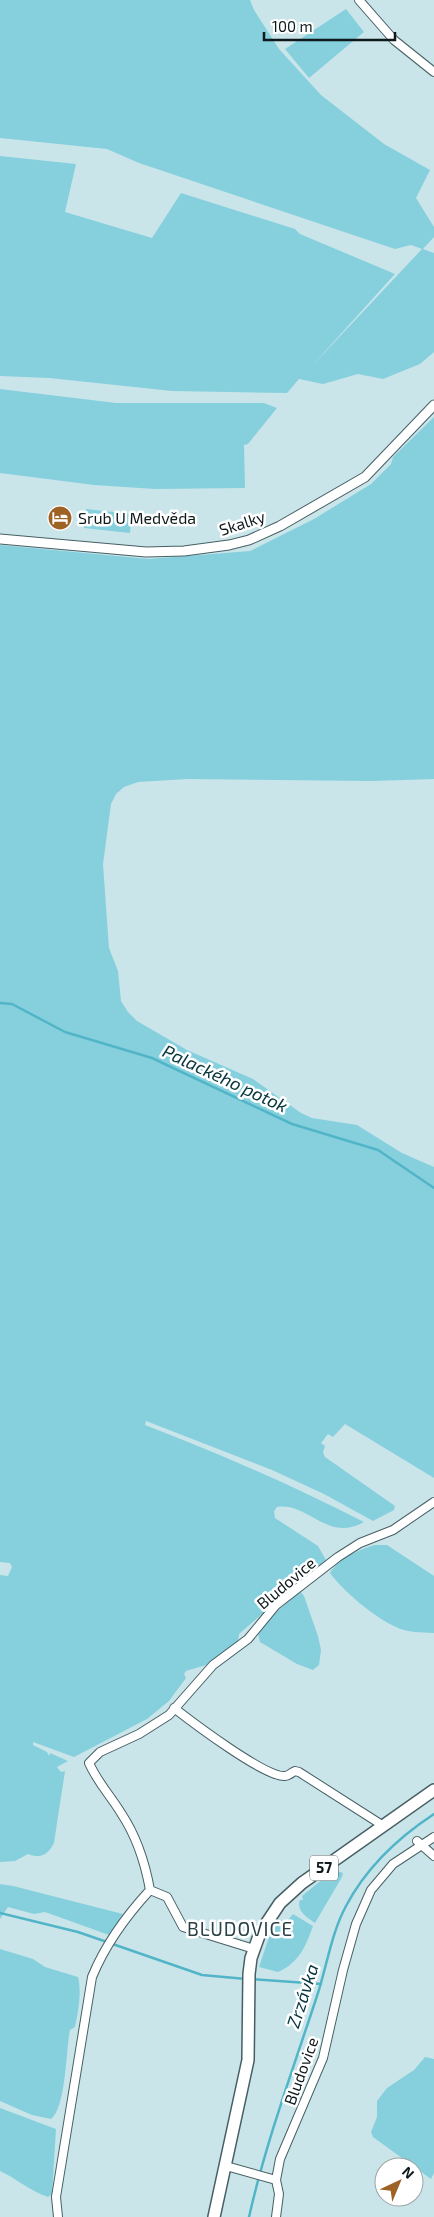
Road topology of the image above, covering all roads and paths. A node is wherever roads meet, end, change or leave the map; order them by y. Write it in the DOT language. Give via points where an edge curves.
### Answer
graph roads {
  1 [pos="359,0"];
  2 [pos="434,72"];
  3 [pos="434,405"];
  4 [pos="0,539"];
  5 [pos="434,1502"];
  6 [pos="174,1708"];
  7 [pos="434,1790"];
  8 [pos="382,1825"];
  9 [pos="434,1837"];
  10 [pos="419,1843"];
  11 [pos="434,1856"];
  12 [pos="150,1890"];
  13 [pos="254,1949"];
  14 [pos="226,2166"];
  15 [pos="273,2179"];
  16 [pos="58,2217"];
  17 [pos="214,2217"];
  18 [pos="276,2217"];
  1 -- 2 [label="street" via="394,40"];
  3 -- 4 [label="street, Skalky" via="365,477 249,540 184,551 146,552"];
  5 -- 6 [label="street, Bludovice" via="394,1530 360,1543 338,1557 276,1605 248,1639 213,1664"];
  6 -- 8 [label="street" via="253,1763 284,1776 299,1772"];
  6 -- 12 [label="street, Bludovice" via="169,1715 139,1734 100,1752 89,1763 98,1784 122,1813 143,1854"];
  7 -- 8 [label="main road, 57"];
  8 -- 13 [label="main road, 57" via="285,1899 267,1921"];
  9 -- 10 [label="street, Bludovice"];
  10 -- 11 [label="street"];
  10 -- 15 [label="street, Bludovice" via="393,1864 371,1890 356,1924 323,2058"];
  12 -- 13 [label="street" via="167,1896 183,1926"];
  12 -- 16 [label="street" via="122,1922 103,1951 92,1977 56,2197"];
  13 -- 14 [label="main road, 57" via="248,1979 248,2060"];
  14 -- 15 [label="street"];
  14 -- 17 [label="main road, 57"];
  15 -- 18 [label="street, Bludovice" via="279,2194"];
}
